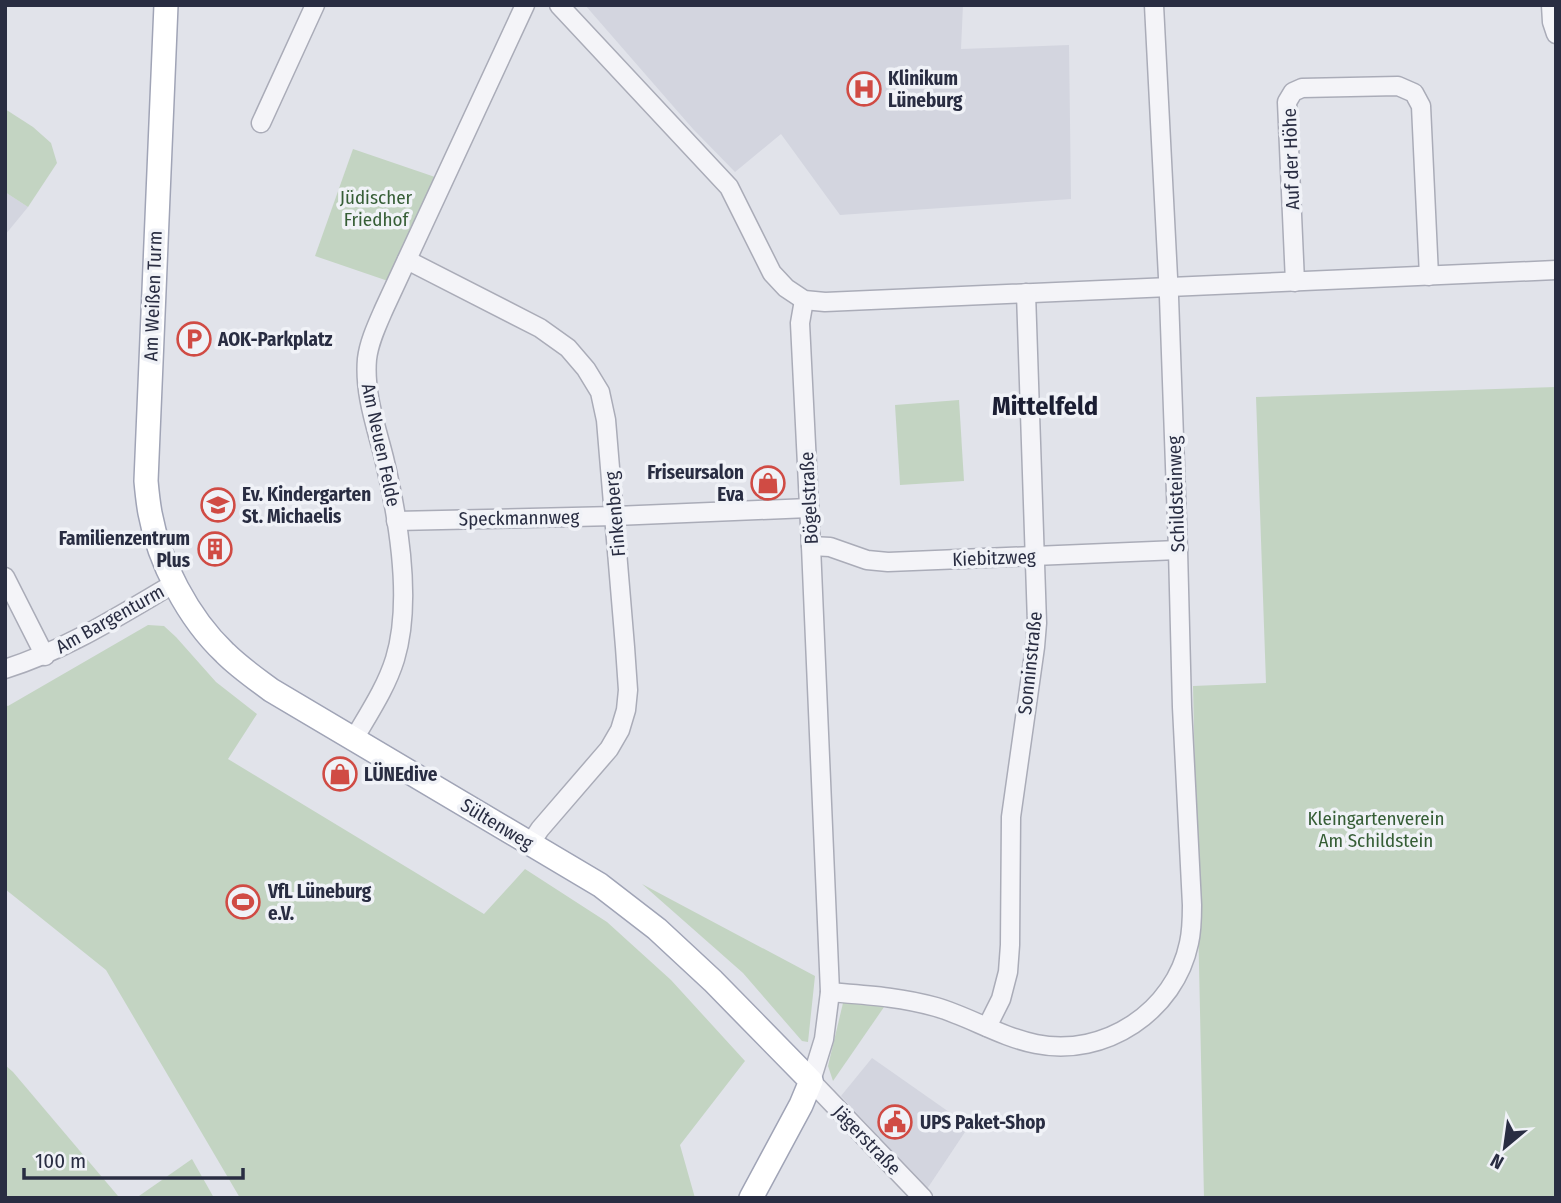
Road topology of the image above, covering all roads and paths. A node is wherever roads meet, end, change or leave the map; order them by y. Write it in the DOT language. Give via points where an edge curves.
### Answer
graph roads {
  1 [pos="166,5"];
  2 [pos="315,5"];
  3 [pos="525,5"];
  4 [pos="559,5"];
  5 [pos="1154,5"];
  6 [pos="1551,5"];
  7 [pos="1556,34"];
  8 [pos="261,123"];
  9 [pos="407,260"];
  10 [pos="1556,270"];
  11 [pos="1429,276"];
  12 [pos="1296,282"];
  13 [pos="1168,288"];
  14 [pos="1026,293"];
  15 [pos="804,300"];
  16 [pos="809,508"];
  17 [pos="615,516"];
  18 [pos="396,521"];
  19 [pos="811,546"];
  20 [pos="1178,550"];
  21 [pos="1035,557"];
  22 [pos="5,577"];
  23 [pos="175,583"];
  24 [pos="45,656"];
  25 [pos="5,669"];
  26 [pos="354,739"];
  27 [pos="530,844"];
  28 [pos="830,992"];
  29 [pos="987,1027"];
  30 [pos="811,1081"];
  31 [pos="751,1198"];
  32 [pos="923,1198"];
  1 -- 23 [label="main road, Am Weißen Turm" via="146,481 158,543"];
  2 -- 8 [label="street"];
  3 -- 9 [label="street, Am Neuen Felde"];
  4 -- 15 [label="street" via="729,187 772,273"];
  5 -- 13 [label="street, Schildsteinweg"];
  6 -- 7 [label="street"];
  9 -- 17 [label="street, Finkenberg" via="540,328 568,348 586,369 600,392 607,420"];
  9 -- 18 [label="street, Am Neuen Felde" via="374,334 366,379"];
  10 -- 11 [label="street"];
  11 -- 12 [label="street"];
  11 -- 12 [label="street, Auf der Höhe" via="1420,106 1414,93 1398,86 1301,88 1287,102"];
  12 -- 13 [label="street"];
  13 -- 14 [label="street"];
  13 -- 20 [label="street, Schildsteinweg"];
  14 -- 15 [label="street"];
  14 -- 21 [label="street, Sonninstraße"];
  15 -- 16 [label="street, Bögelstraße" via="800,323"];
  16 -- 17 [label="street, Speckmannweg"];
  16 -- 19 [label="street, Bögelstraße"];
  17 -- 18 [label="street, Speckmannweg"];
  17 -- 27 [label="street, Finkenberg" via="626,710 609,749"];
  18 -- 26 [label="street, Am Neuen Felde" via="403,594 396,657"];
  19 -- 21 [label="street, Kiebitzweg" via="888,562"];
  19 -- 28 [label="street, Bögelstraße"];
  20 -- 21 [label="street, Kiebitzweg"];
  20 -- 29 [label="street, Schildsteinweg" via="1192,926 1187,953 1175,980 1153,1009 1107,1040 1039,1045"];
  21 -- 29 [label="street, Sonninstraße" via="1037,623 1012,817 1008,972"];
  22 -- 24 [label="street, Am Bargenturm"];
  23 -- 24 [label="street, Am Bargenturm"];
  23 -- 26 [label="main road, Sültenweg" via="224,653 271,690"];
  24 -- 25 [label="street, Am Bargenturm"];
  26 -- 27 [label="main road, Sültenweg"];
  27 -- 30 [label="main road, Sültenweg" via="600,885 657,929"];
  28 -- 29 [label="street" via="903,999"];
  28 -- 30 [label="street, Bögelstraße" via="824,1039"];
  30 -- 31 [label="main road"];
  30 -- 32 [label="street, Jägerstraße"];
}
